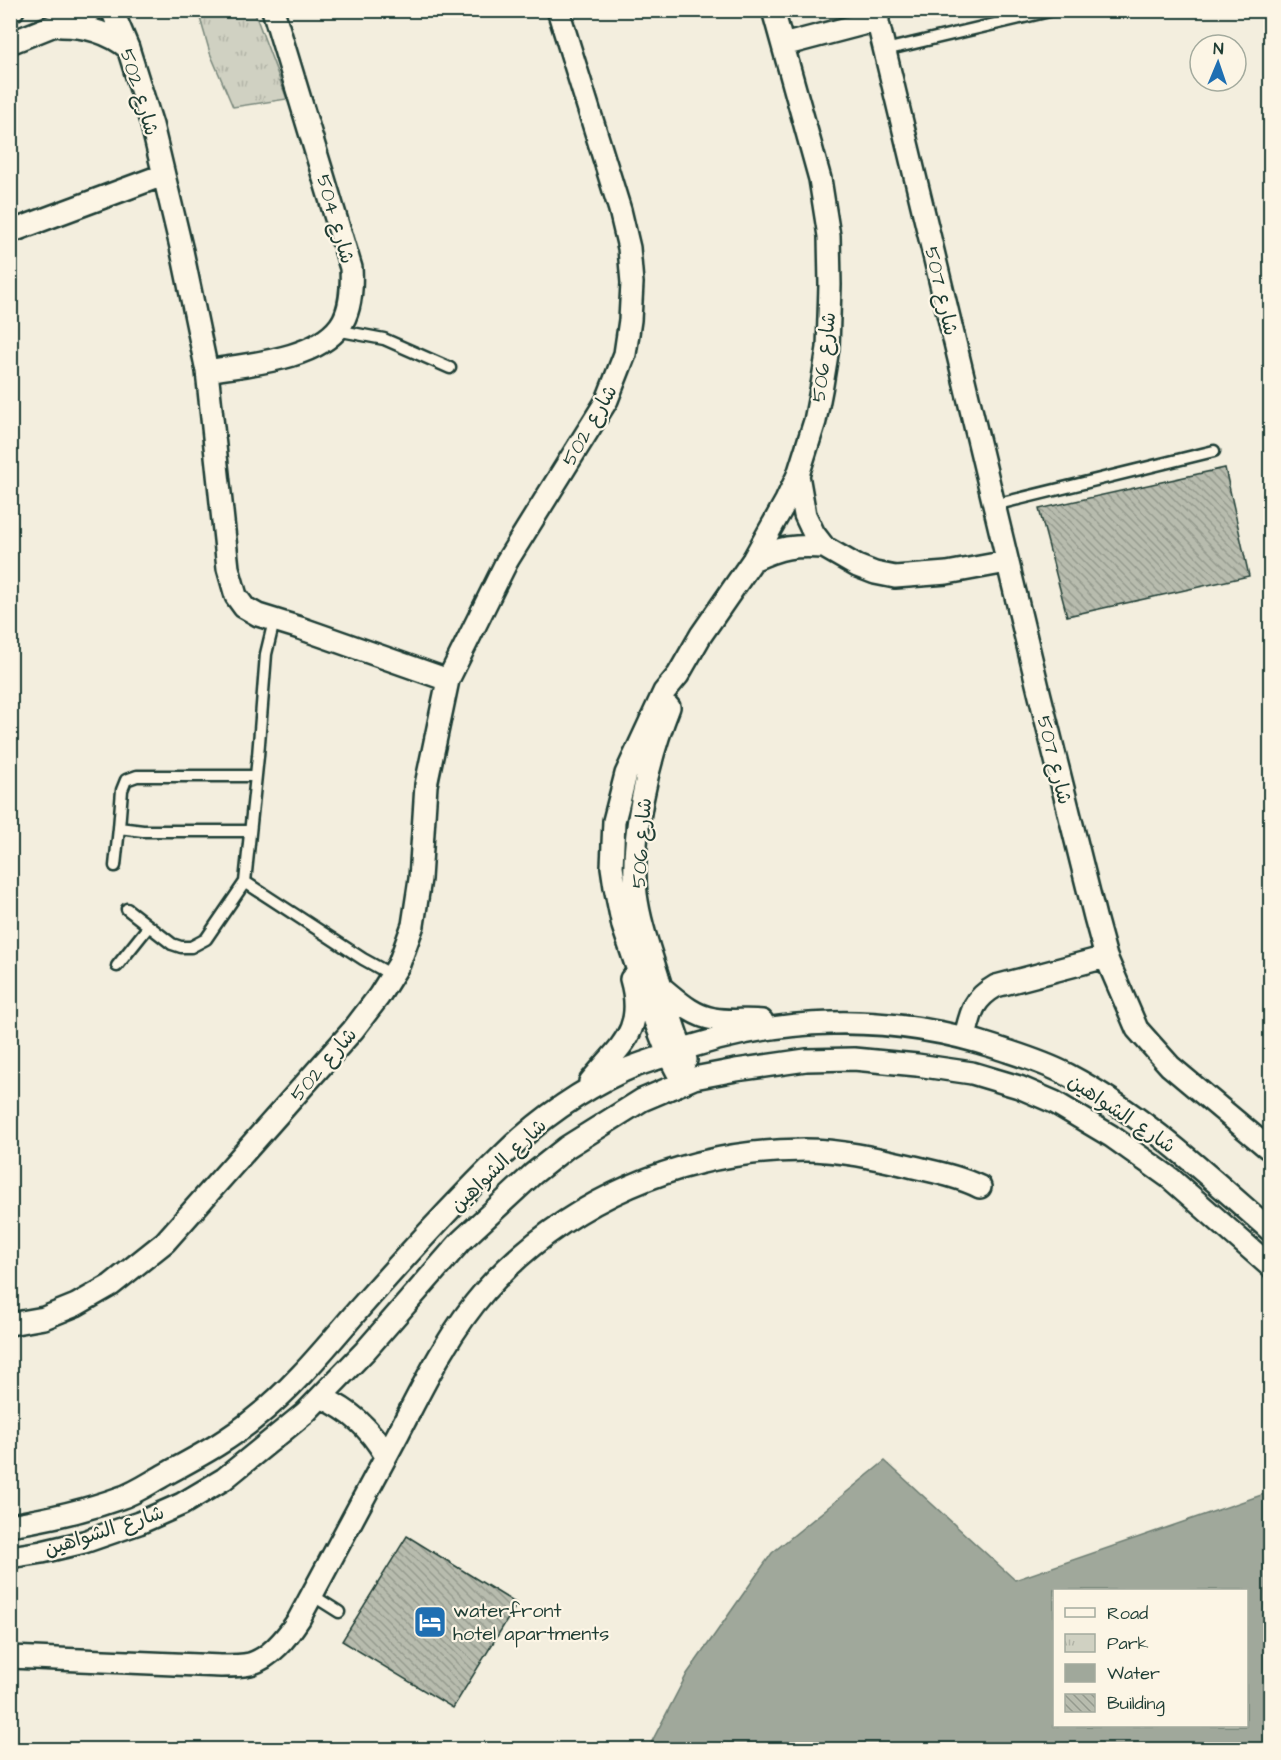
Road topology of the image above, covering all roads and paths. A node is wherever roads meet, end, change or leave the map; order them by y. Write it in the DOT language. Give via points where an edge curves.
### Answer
graph roads {
  1 [pos="92,10"];
  2 [pos="112,10"];
  3 [pos="273,10"];
  4 [pos="558,10"];
  5 [pos="773,10"];
  6 [pos="1054,10"];
  7 [pos="876,15"];
  8 [pos="54,26"];
  9 [pos="10,43"];
  10 [pos="783,45"];
  11 [pos="128,48"];
  12 [pos="885,50"];
  13 [pos="163,175"];
  14 [pos="10,232"];
  15 [pos="335,330"];
  16 [pos="450,368"];
  17 [pos="207,371"];
  18 [pos="1214,451"];
  19 [pos="798,475"];
  20 [pos="994,505"];
  21 [pos="824,547"];
  22 [pos="753,560"];
  23 [pos="1007,562"];
  24 [pos="274,621"];
  25 [pos="678,675"];
  26 [pos="448,680"];
  27 [pos="256,776"];
  28 [pos="119,828"];
  29 [pos="250,831"];
  30 [pos="115,866"];
  31 [pos="245,882"];
  32 [pos="127,909"];
  33 [pos="149,926"];
  34 [pos="628,942"];
  35 [pos="1107,957"];
  36 [pos="117,966"];
  37 [pos="392,975"];
  38 [pos="662,988"];
  39 [pos="780,1026"];
  40 [pos="965,1037"];
  41 [pos="675,1052"];
  42 [pos="689,1081"];
  43 [pos="583,1094"];
  44 [pos="1270,1150"];
  45 [pos="980,1186"];
  46 [pos="1270,1230"];
  47 [pos="1270,1266"];
  48 [pos="10,1324"];
  49 [pos="321,1397"];
  50 [pos="386,1456"];
  51 [pos="10,1525"];
  52 [pos="10,1557"];
  53 [pos="312,1595"];
  54 [pos="339,1612"];
  55 [pos="10,1657"];
  1 -- 8 [label="street"];
  2 -- 11 [label="street, شارع 502"];
  3 -- 15 [label="street, شارع 504" via="351,268 348,306"];
  4 -- 26 [label="street, شارع 502" via="629,248 633,283 625,354 608,400 507,561"];
  5 -- 10 [label="street, شارع 506"];
  6 -- 12 [label="lane"];
  7 -- 10 [label="street, شارع 507"];
  7 -- 12 [label="street, شارع 507"];
  8 -- 9 [label="street"];
  8 -- 11 [label="street" via="92,29"];
  10 -- 19 [label="street, شارع 506" via="820,179 829,236 828,348 815,421"];
  11 -- 13 [label="street, شارع 502"];
  12 -- 20 [label="street, شارع 507"];
  13 -- 14 [label="street"];
  13 -- 17 [label="street, شارع 502"];
  15 -- 16 [label="lane" via="384,339"];
  15 -- 17 [label="street, شارع 504" via="317,345 294,355"];
  17 -- 24 [label="street, شارع 502" via="231,583 244,607"];
  18 -- 20 [label="lane"];
  19 -- 21 [label="street" via="805,516"];
  19 -- 22 [label="street, شارع 506"];
  20 -- 23 [label="street, شارع 507"];
  21 -- 22 [label="street" via="795,546"];
  21 -- 23 [label="street" via="857,566 895,577"];
  22 -- 25 [label="street, شارع 506"];
  23 -- 35 [label="street, شارع 507"];
  24 -- 26 [label="street, شارع 502"];
  24 -- 27 [label="lane" via="266,654"];
  25 -- 34 [label="street, شارع 506" via="664,692 636,750 614,820 612,867"];
  25 -- 38 [label="street, شارع 506" via="650,766 637,844 640,918"];
  26 -- 37 [label="street, شارع 502" via="426,784 420,879 412,925"];
  27 -- 28 [label="lane" via="137,776 126,780"];
  27 -- 29 [label="lane"];
  28 -- 29 [label="lane"];
  28 -- 30 [label="lane"];
  29 -- 31 [label="lane"];
  31 -- 33 [label="lane" via="206,939 198,944 172,944"];
  31 -- 37 [label="lane"];
  32 -- 33 [label="lane"];
  33 -- 36 [label="lane"];
  34 -- 41 [label="street, شارع 506" via="655,1021"];
  34 -- 43 [label="street, شارع 506" via="626,956 634,1001 632,1027 622,1046"];
  35 -- 40 [label="street" via="996,986 974,1004"];
  35 -- 44 [label="street, شارع 507" via="1137,1029 1170,1066"];
  37 -- 48 [label="street, شارع 502" via="353,1030 165,1242 111,1285 76,1305 44,1318"];
  38 -- 39 [label="street" via="702,1016"];
  38 -- 41 [label="street, شارع 506"];
  39 -- 40 [label="street, شارع الشواهين" via="884,1024"];
  39 -- 41 [label="street, شارع الشواهين" via="717,1038"];
  40 -- 46 [label="street, شارع الشواهين" via="1064,1072 1100,1093 1167,1141"];
  41 -- 42 [label="street, شارع 506"];
  41 -- 43 [label="street, شارع الشواهين" via="624,1071"];
  42 -- 47 [label="street, شارع الشواهين" via="806,1060 854,1059 972,1073 1019,1087 1054,1102 1111,1136 1170,1178"];
  42 -- 49 [label="street, شارع الشواهين" via="642,1100 567,1147 533,1174 461,1241"];
  43 -- 51 [label="street, شارع الشواهين" via="529,1131 504,1154 295,1382 256,1418 217,1446 124,1497 66,1515"];
  45 -- 50 [label="street" via="890,1161 807,1150 714,1159 623,1189 545,1236 484,1292 444,1348"];
  49 -- 50 [label="street" via="339,1405 368,1428"];
  49 -- 52 [label="street, شارع الشواهين" via="224,1479 182,1504 84,1542"];
  50 -- 53 [label="street"];
  53 -- 54 [label="lane"];
  53 -- 55 [label="street" via="289,1634 250,1664"];
}
